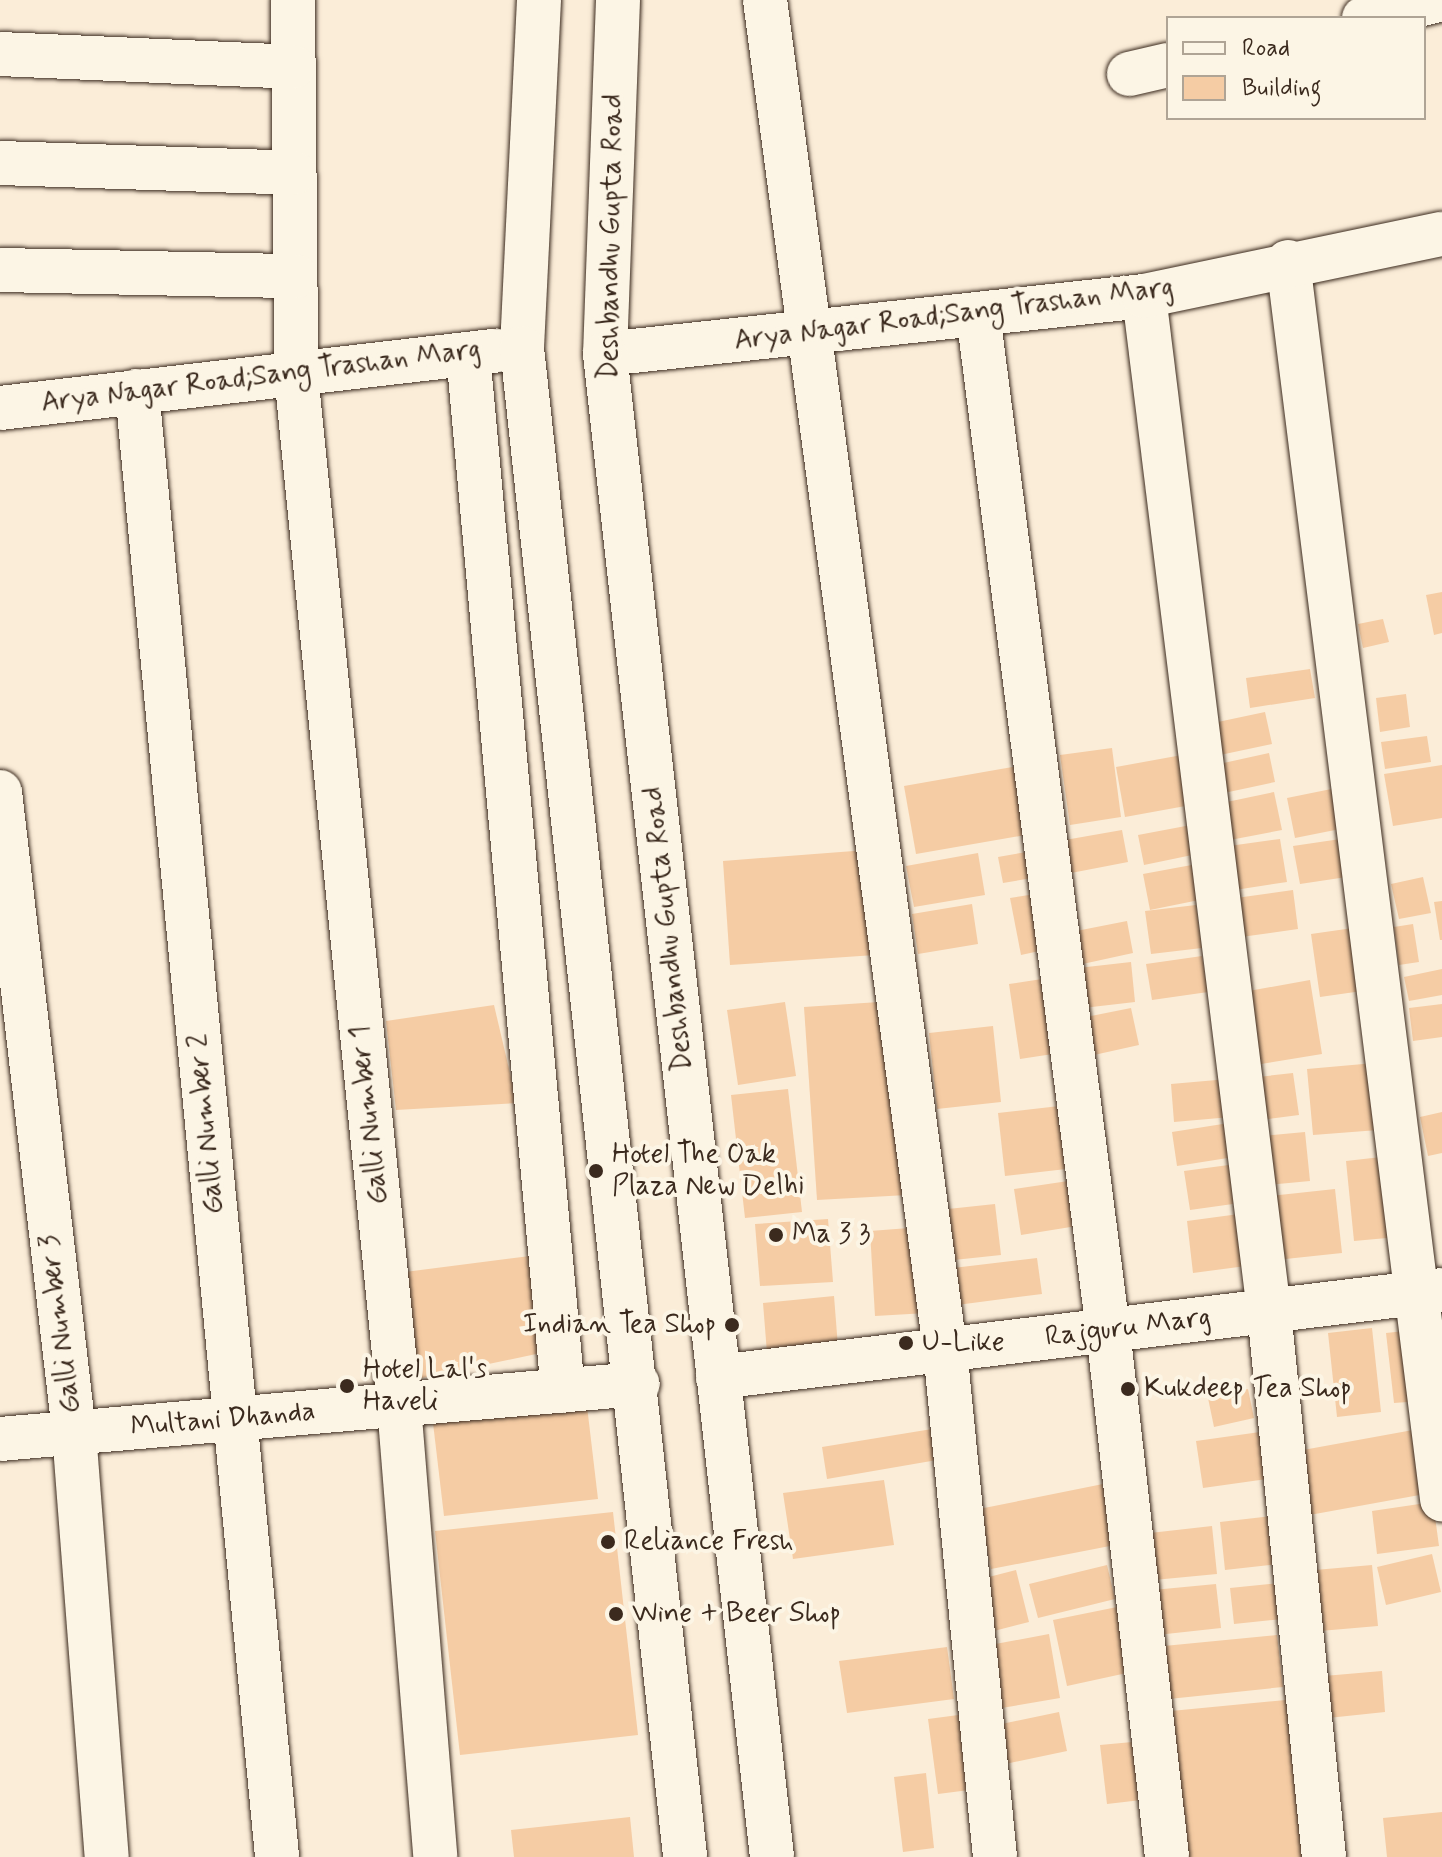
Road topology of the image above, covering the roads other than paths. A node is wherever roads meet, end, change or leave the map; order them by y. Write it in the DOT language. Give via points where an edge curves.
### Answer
graph roads {
  1 [pos="293,0"];
  2 [pos="539,0"];
  3 [pos="618,0"];
  4 [pos="765,0"];
  5 [pos="1439,0"];
  6 [pos="1372,16"];
  7 [pos="0,54"];
  8 [pos="293,67"];
  9 [pos="0,163"];
  10 [pos="294,173"];
  11 [pos="1439,246"];
  12 [pos="1288,262"];
  13 [pos="0,270"];
  14 [pos="295,276"];
  15 [pos="1144,296"];
  16 [pos="978,314"];
  17 [pos="804,337"];
  18 [pos="522,348"];
  19 [pos="468,354"];
  20 [pos="605,354"];
  21 [pos="296,374"];
  22 [pos="137,391"];
  23 [pos="0,408"];
  24 [pos="0,792"];
  25 [pos="1431,1291"];
  26 [pos="1269,1311"];
  27 [pos="1108,1330"];
  28 [pos="945,1349"];
  29 [pos="718,1377"];
  30 [pos="638,1384"];
  31 [pos="563,1391"];
  32 [pos="399,1405"];
  33 [pos="235,1419"];
  34 [pos="74,1432"];
  35 [pos="0,1439"];
  36 [pos="1442,1499"];
  37 [pos="107,1857"];
  38 [pos="277,1857"];
  39 [pos="435,1857"];
  40 [pos="685,1857"];
  41 [pos="772,1857"];
  42 [pos="995,1857"];
  43 [pos="1167,1857"];
  44 [pos="1324,1857"];
  1 -- 8 [label="street, Galli Number 1"];
  2 -- 18 [label="street"];
  3 -- 20 [label="street, Deshbandhu Gupta Road"];
  4 -- 17 [label="street"];
  5 -- 6 [label="street"];
  7 -- 8 [label="street"];
  8 -- 10 [label="street, Galli Number 1"];
  9 -- 10 [label="street"];
  10 -- 14 [label="street, Galli Number 1"];
  11 -- 12 [label="street, Arya Nagar Road;Sang Trashan Marg"];
  12 -- 15 [label="street, Arya Nagar Road;Sang Trashan Marg"];
  12 -- 25 [label="street"];
  13 -- 14 [label="street"];
  14 -- 21 [label="street, Galli Number 1"];
  15 -- 16 [label="street, Arya Nagar Road;Sang Trashan Marg"];
  15 -- 26 [label="street"];
  16 -- 17 [label="street, Arya Nagar Road;Sang Trashan Marg"];
  16 -- 27 [label="street"];
  17 -- 20 [label="street, Arya Nagar Road;Sang Trashan Marg"];
  17 -- 28 [label="street"];
  18 -- 19 [label="street, Arya Nagar Road;Sang Trashan Marg"];
  18 -- 30 [label="street"];
  19 -- 21 [label="street, Arya Nagar Road;Sang Trashan Marg"];
  19 -- 31 [label="street"];
  20 -- 29 [label="street, Deshbandhu Gupta Road"];
  21 -- 22 [label="street, Arya Nagar Road;Sang Trashan Marg"];
  21 -- 32 [label="street, Galli Number 1"];
  22 -- 23 [label="street, Arya Nagar Road;Sang Trashan Marg"];
  22 -- 33 [label="street, Galli Number 2"];
  24 -- 34 [label="street, Galli Number 3"];
  25 -- 26 [label="street, Rajguru Marg"];
  25 -- 36 [label="street"];
  26 -- 27 [label="street, Rajguru Marg"];
  26 -- 44 [label="street"];
  27 -- 28 [label="street, Rajguru Marg"];
  27 -- 43 [label="street"];
  28 -- 29 [label="street, Rajguru Marg"];
  28 -- 42 [label="street"];
  29 -- 41 [label="street, Deshbandhu Gupta Road"];
  30 -- 31 [label="street, Multani Dhanda"];
  30 -- 40 [label="street"];
  31 -- 32 [label="street, Multani Dhanda"];
  32 -- 33 [label="street, Multani Dhanda"];
  32 -- 39 [label="street, Galli Number 1"];
  33 -- 34 [label="street, Multani Dhanda"];
  33 -- 38 [label="street, Galli Number 2"];
  34 -- 35 [label="street, Multani Dhanda"];
  34 -- 37 [label="street, Galli Number 3"];
}
